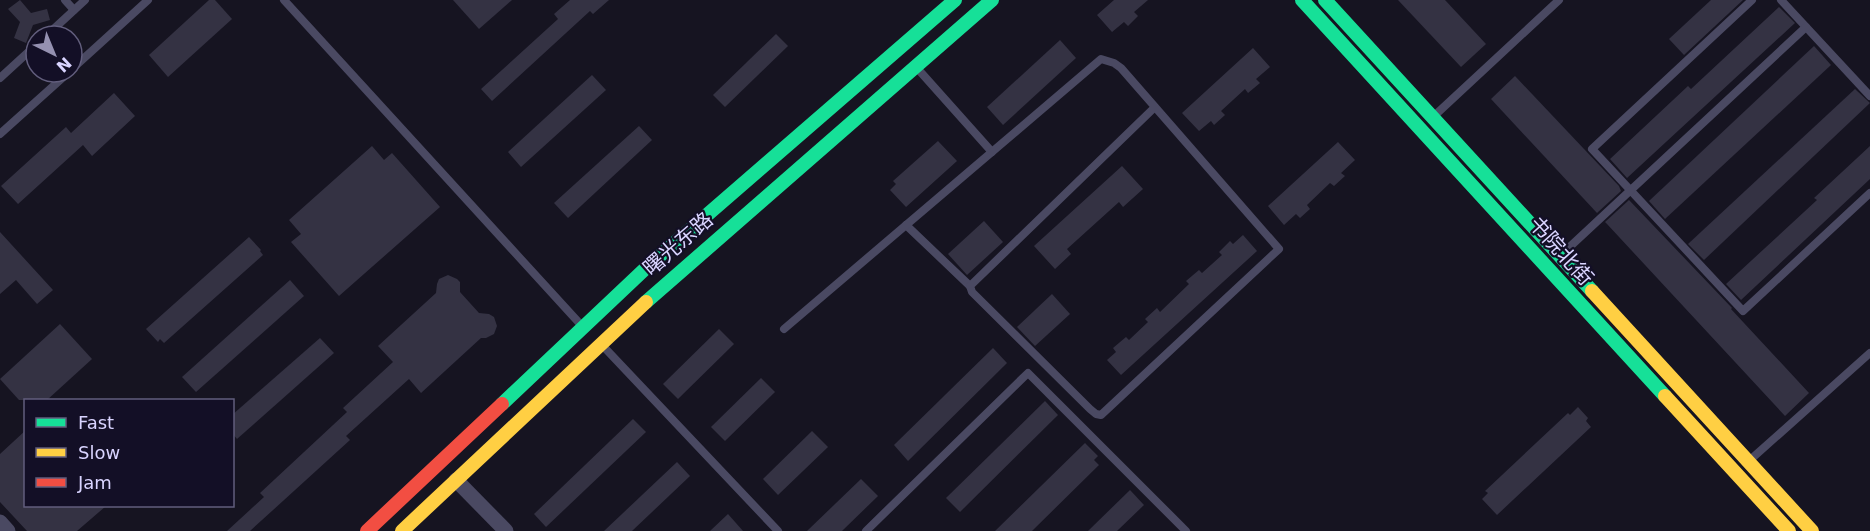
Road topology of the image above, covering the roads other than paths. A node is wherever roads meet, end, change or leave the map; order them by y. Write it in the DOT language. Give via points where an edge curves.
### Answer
graph roads {
  1 [pos="65,0"];
  2 [pos="85,0"];
  3 [pos="148,0"];
  4 [pos="284,0"];
  5 [pos="955,0"];
  6 [pos="992,0"];
  7 [pos="1302,0"];
  8 [pos="1325,0"];
  9 [pos="1559,0"];
  10 [pos="1752,0"];
  11 [pos="1781,0"];
  12 [pos="74,10"];
  13 [pos="59,24"];
  14 [pos="1806,27"];
  15 [pos="24,56"];
  16 [pos="84,58"];
  17 [pos="916,66"];
  18 [pos="0,78"];
  19 [pos="56,84"];
  20 [pos="1870,96"];
  21 [pos="1155,107"];
  22 [pos="1433,117"];
  23 [pos="0,134"];
  24 [pos="992,152"];
  25 [pos="1631,190"];
  26 [pos="1870,194"];
  27 [pos="906,225"];
  28 [pos="1560,256"];
  29 [pos="970,286"];
  30 [pos="583,328"];
  31 [pos="784,329"];
  32 [pos="601,344"];
  33 [pos="1870,353"];
  34 [pos="1748,462"];
  35 [pos="456,480"];
  36 [pos="0,522"];
  37 [pos="8,531"];
  38 [pos="367,531"];
  39 [pos="402,531"];
  40 [pos="506,531"];
  41 [pos="778,531"];
  42 [pos="866,531"];
  43 [pos="1186,531"];
  44 [pos="1789,531"];
  45 [pos="1812,531"];
  1 -- 12 [label="lane"];
  2 -- 12 [label="lane"];
  3 -- 16 [label="lane"];
  4 -- 30 [label="lane"];
  5 -- 30 [label="main road, 曙光东路" via="656,259"];
  6 -- 17 [label="main road, 曙光东路"];
  7 -- 44 [label="main road, 书院北街"];
  8 -- 22 [label="main road, 书院北街"];
  9 -- 22 [label="lane"];
  10 -- 25 [label="lane" via="1592,148"];
  11 -- 14 [label="lane"];
  12 -- 13 [label="lane"];
  14 -- 20 [label="lane"];
  14 -- 25 [label="lane"];
  15 -- 18 [label="lane"];
  17 -- 24 [label="lane"];
  17 -- 32 [label="main road, 曙光东路"];
  19 -- 23 [label="lane"];
  21 -- 24 [label="lane" via="1121,68 1101,59"];
  21 -- 29 [label="lane"];
  21 -- 29 [label="lane" via="1279,249 1101,415 1090,410"];
  22 -- 28 [label="main road, 书院北街"];
  24 -- 27 [label="lane"];
  25 -- 26 [label="lane" via="1743,311"];
  25 -- 28 [label="lane"];
  27 -- 29 [label="lane"];
  27 -- 31 [label="lane"];
  28 -- 34 [label="main road, 书院北街"];
  30 -- 38 [label="main road, 曙光东路"];
  32 -- 35 [label="main road, 曙光东路"];
  32 -- 41 [label="lane"];
  33 -- 34 [label="lane"];
  34 -- 45 [label="main road, 书院北街"];
  35 -- 39 [label="main road, 曙光东路"];
  35 -- 40 [label="street"];
  36 -- 37 [label="street"];
  42 -- 43 [label="lane" via="1028,373"];
}
